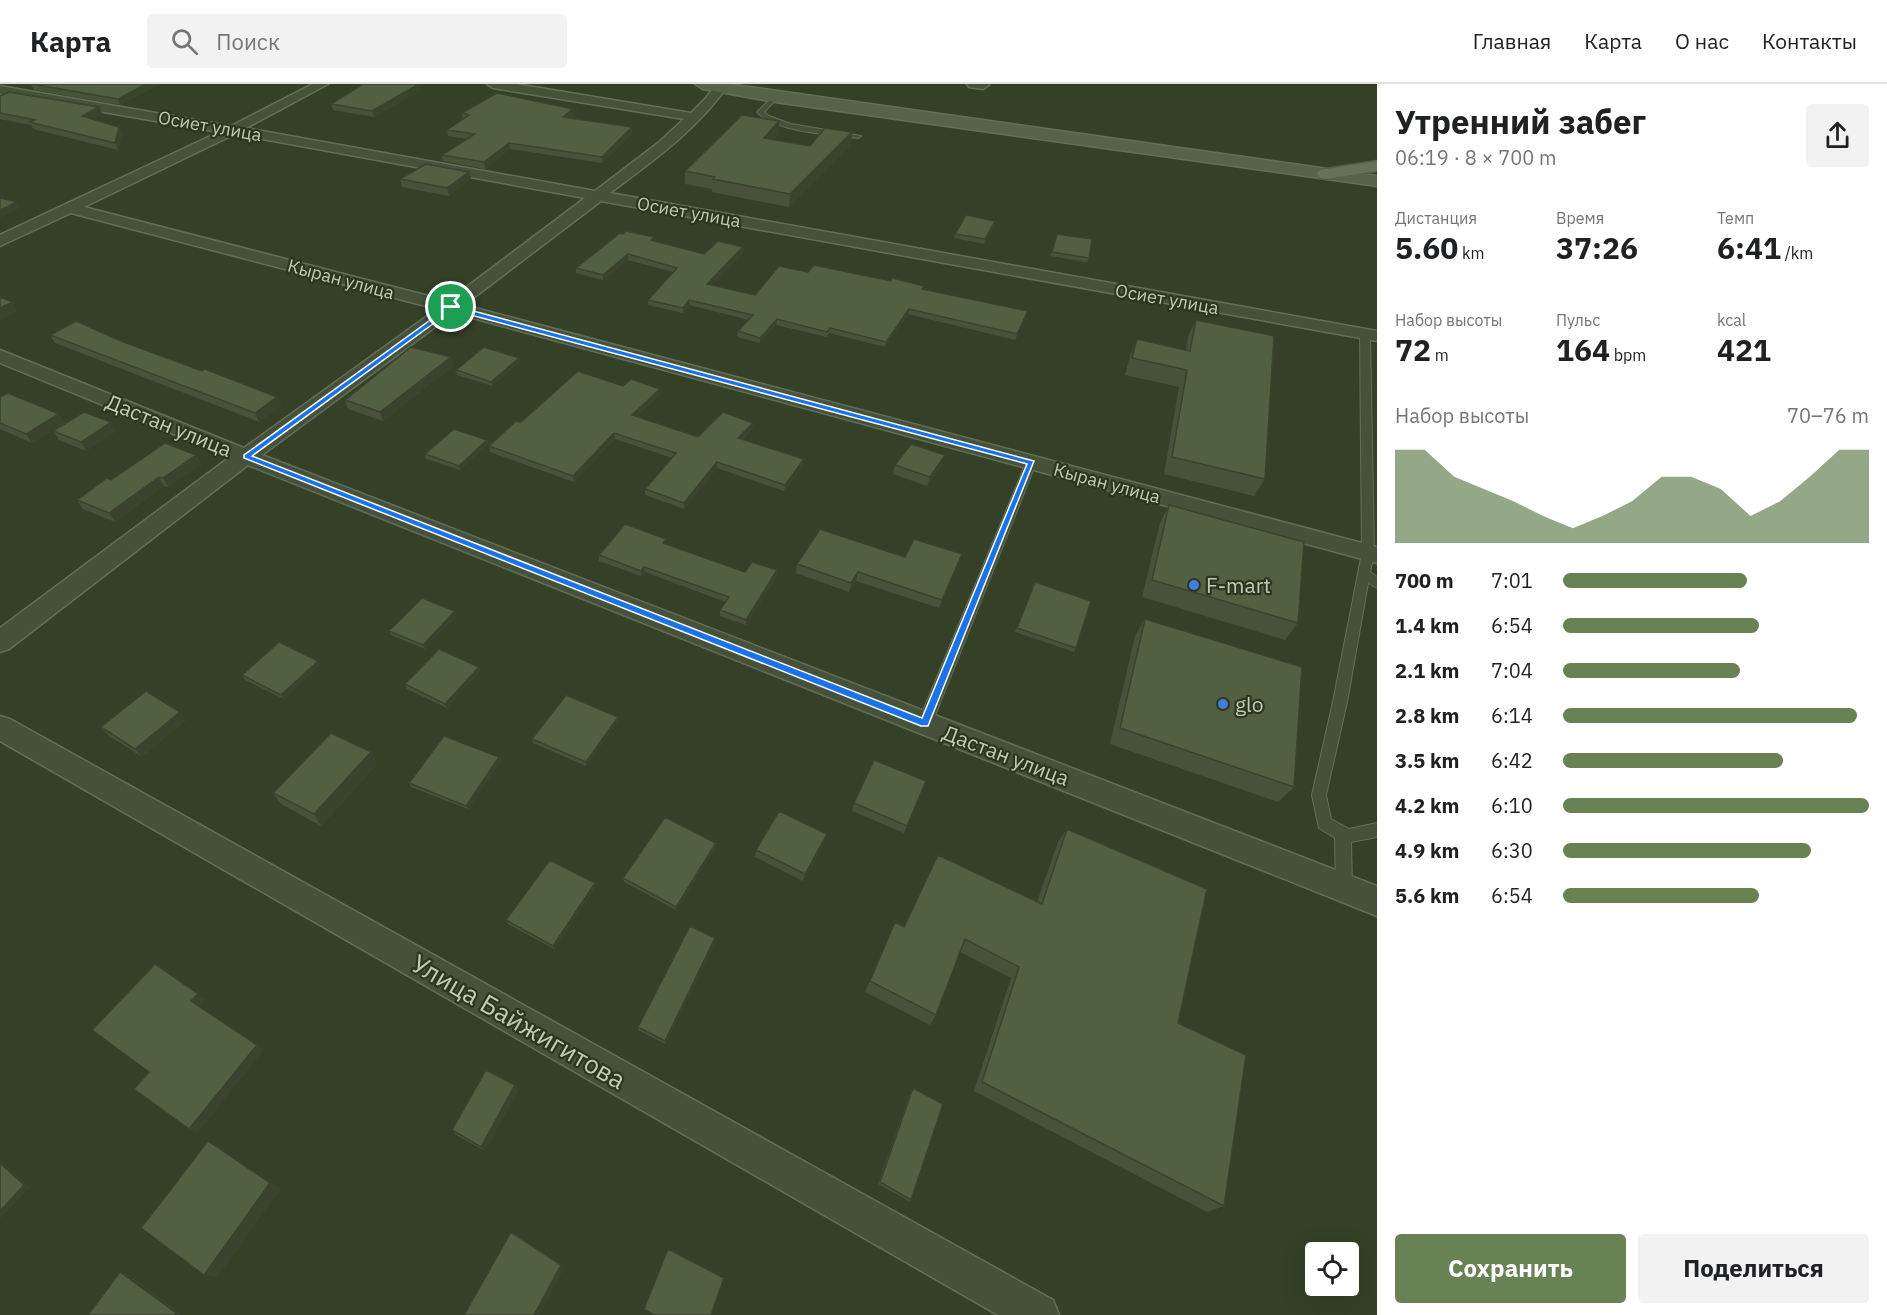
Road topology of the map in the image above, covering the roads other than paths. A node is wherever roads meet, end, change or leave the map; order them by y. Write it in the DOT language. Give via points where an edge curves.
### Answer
graph roads {
  1 [pos="322,84"];
  2 [pos="493,84"];
  3 [pos="716,85"];
  4 [pos="0,90"];
  5 [pos="775,97"];
  6 [pos="694,117"];
  7 [pos="233,130"];
  8 [pos="858,136"];
  9 [pos="1377,166"];
  10 [pos="1326,174"];
  11 [pos="1377,181"];
  12 [pos="596,196"];
  13 [pos="71,208"];
  14 [pos="0,241"];
  15 [pos="451,307"];
  16 [pos="1371,335"];
  17 [pos="0,356"];
  18 [pos="246,456"];
  19 [pos="1031,463"];
  20 [pos="1372,554"];
  21 [pos="1364,573"];
  22 [pos="1377,584"];
  23 [pos="0,642"];
  24 [pos="925,723"];
  25 [pos="0,727"];
  26 [pos="1377,830"];
  27 [pos="1343,836"];
  28 [pos="1344,888"];
  29 [pos="1377,901"];
  30 [pos="1038,1315"];
  1 -- 7 [label="street"];
  2 -- 6 [label="street"];
  3 -- 5 [label="street"];
  3 -- 6 [label="street"];
  4 -- 7 [label="street, Осиет улица"];
  5 -- 8 [label="lane" via="760,112 765,118"];
  5 -- 10 [label="street"];
  6 -- 12 [label="street" via="663,146"];
  7 -- 12 [label="street, Осиет улица"];
  7 -- 13 [label="street"];
  9 -- 10 [label="main road"];
  10 -- 11 [label="street"];
  12 -- 15 [label="street"];
  12 -- 16 [label="street, Осиет улица"];
  13 -- 14 [label="street"];
  13 -- 15 [label="street, Кыран улица"];
  15 -- 18 [label="street"];
  15 -- 19 [label="street, Кыран улица"];
  16 -- 20 [label="lane"];
  17 -- 18 [label="street, Дастан улица"];
  18 -- 23 [label="street"];
  18 -- 24 [label="street, Дастан улица"];
  19 -- 20 [label="street, Кыран улица"];
  19 -- 24 [label="lane"];
  20 -- 21 [label="lane"];
  21 -- 22 [label="lane"];
  21 -- 27 [label="lane" via="1319,795 1324,823"];
  24 -- 28 [label="street, Дастан улица"];
  25 -- 30 [label="street, Улица Байжигитова"];
  26 -- 27 [label="lane" via="1361,836"];
  27 -- 28 [label="lane"];
  28 -- 29 [label="street, Дастан улица"];
}
